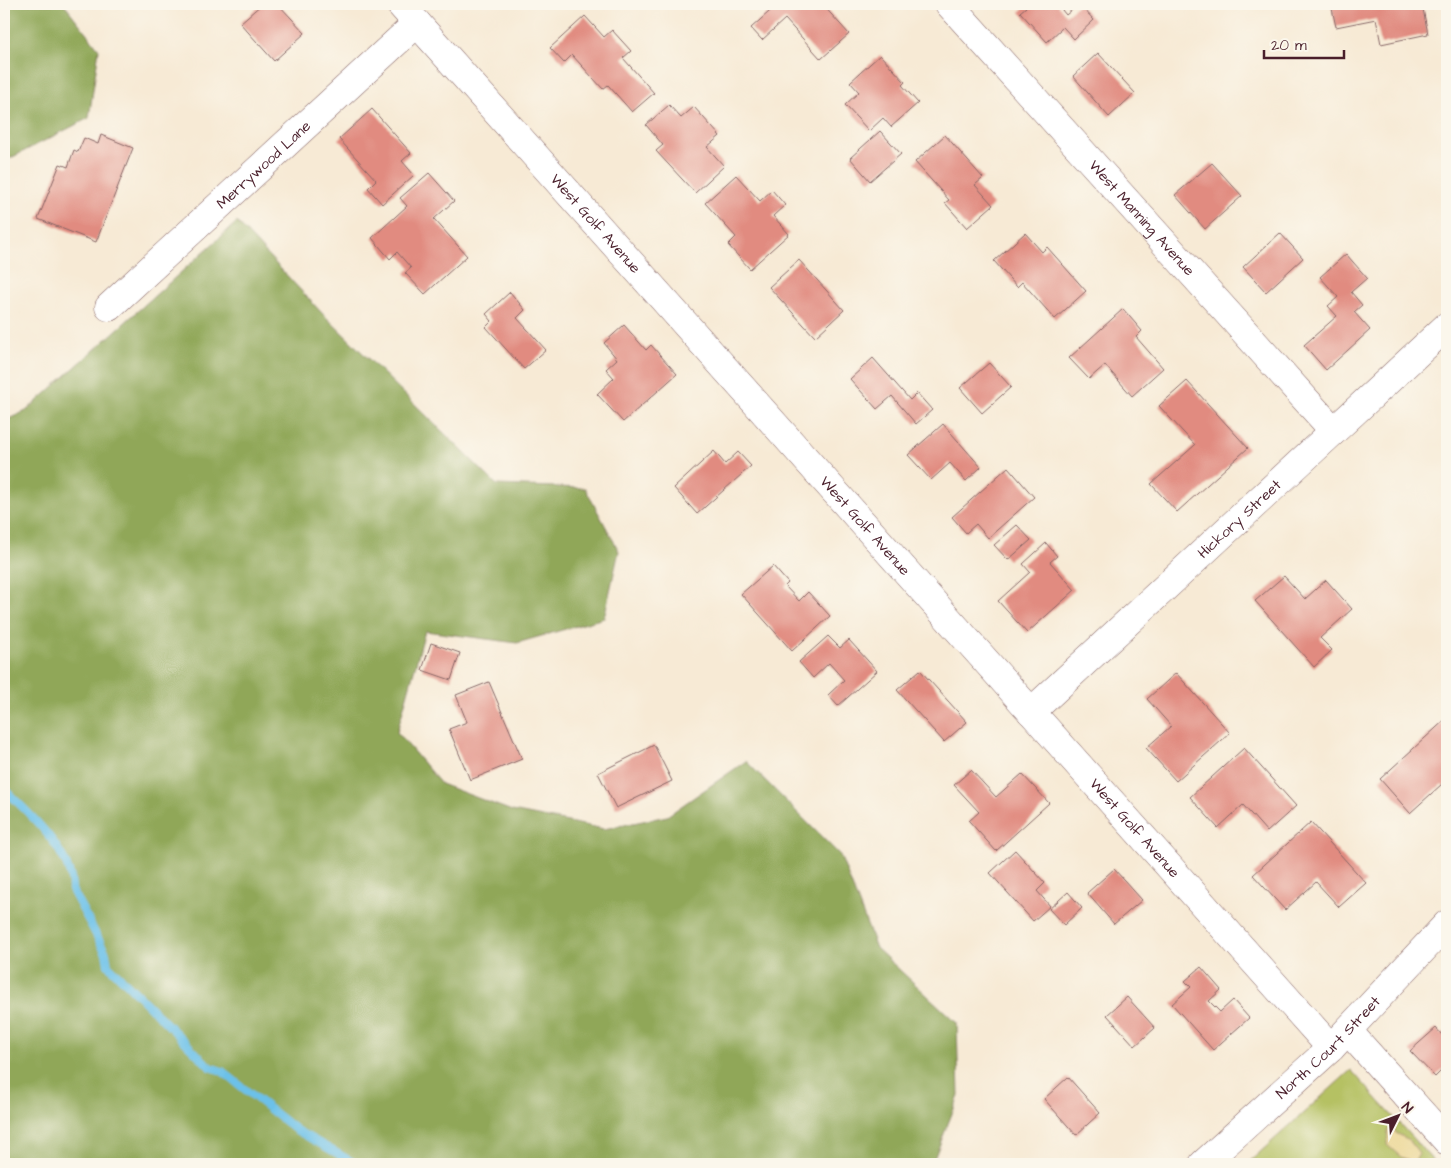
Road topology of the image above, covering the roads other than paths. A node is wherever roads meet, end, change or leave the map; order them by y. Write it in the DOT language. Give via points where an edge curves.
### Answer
graph roads {
  1 [pos="948,4"];
  2 [pos="408,14"];
  3 [pos="109,307"];
  4 [pos="1447,326"];
  5 [pos="1334,431"];
  6 [pos="1031,712"];
  7 [pos="1447,924"];
  8 [pos="1340,1040"];
  9 [pos="1447,1141"];
  10 [pos="1203,1164"];
  1 -- 5 [label="street, West Manning Avenue"];
  2 -- 3 [label="street, Merrywood Lane"];
  2 -- 6 [label="street, West Golf Avenue"];
  4 -- 5 [label="street, Hickory Street"];
  5 -- 6 [label="street, Hickory Street"];
  6 -- 8 [label="street, West Golf Avenue"];
  7 -- 8 [label="street, North Court Street"];
  8 -- 9 [label="street, West Golf Avenue"];
  8 -- 10 [label="street, North Court Street"];
}
